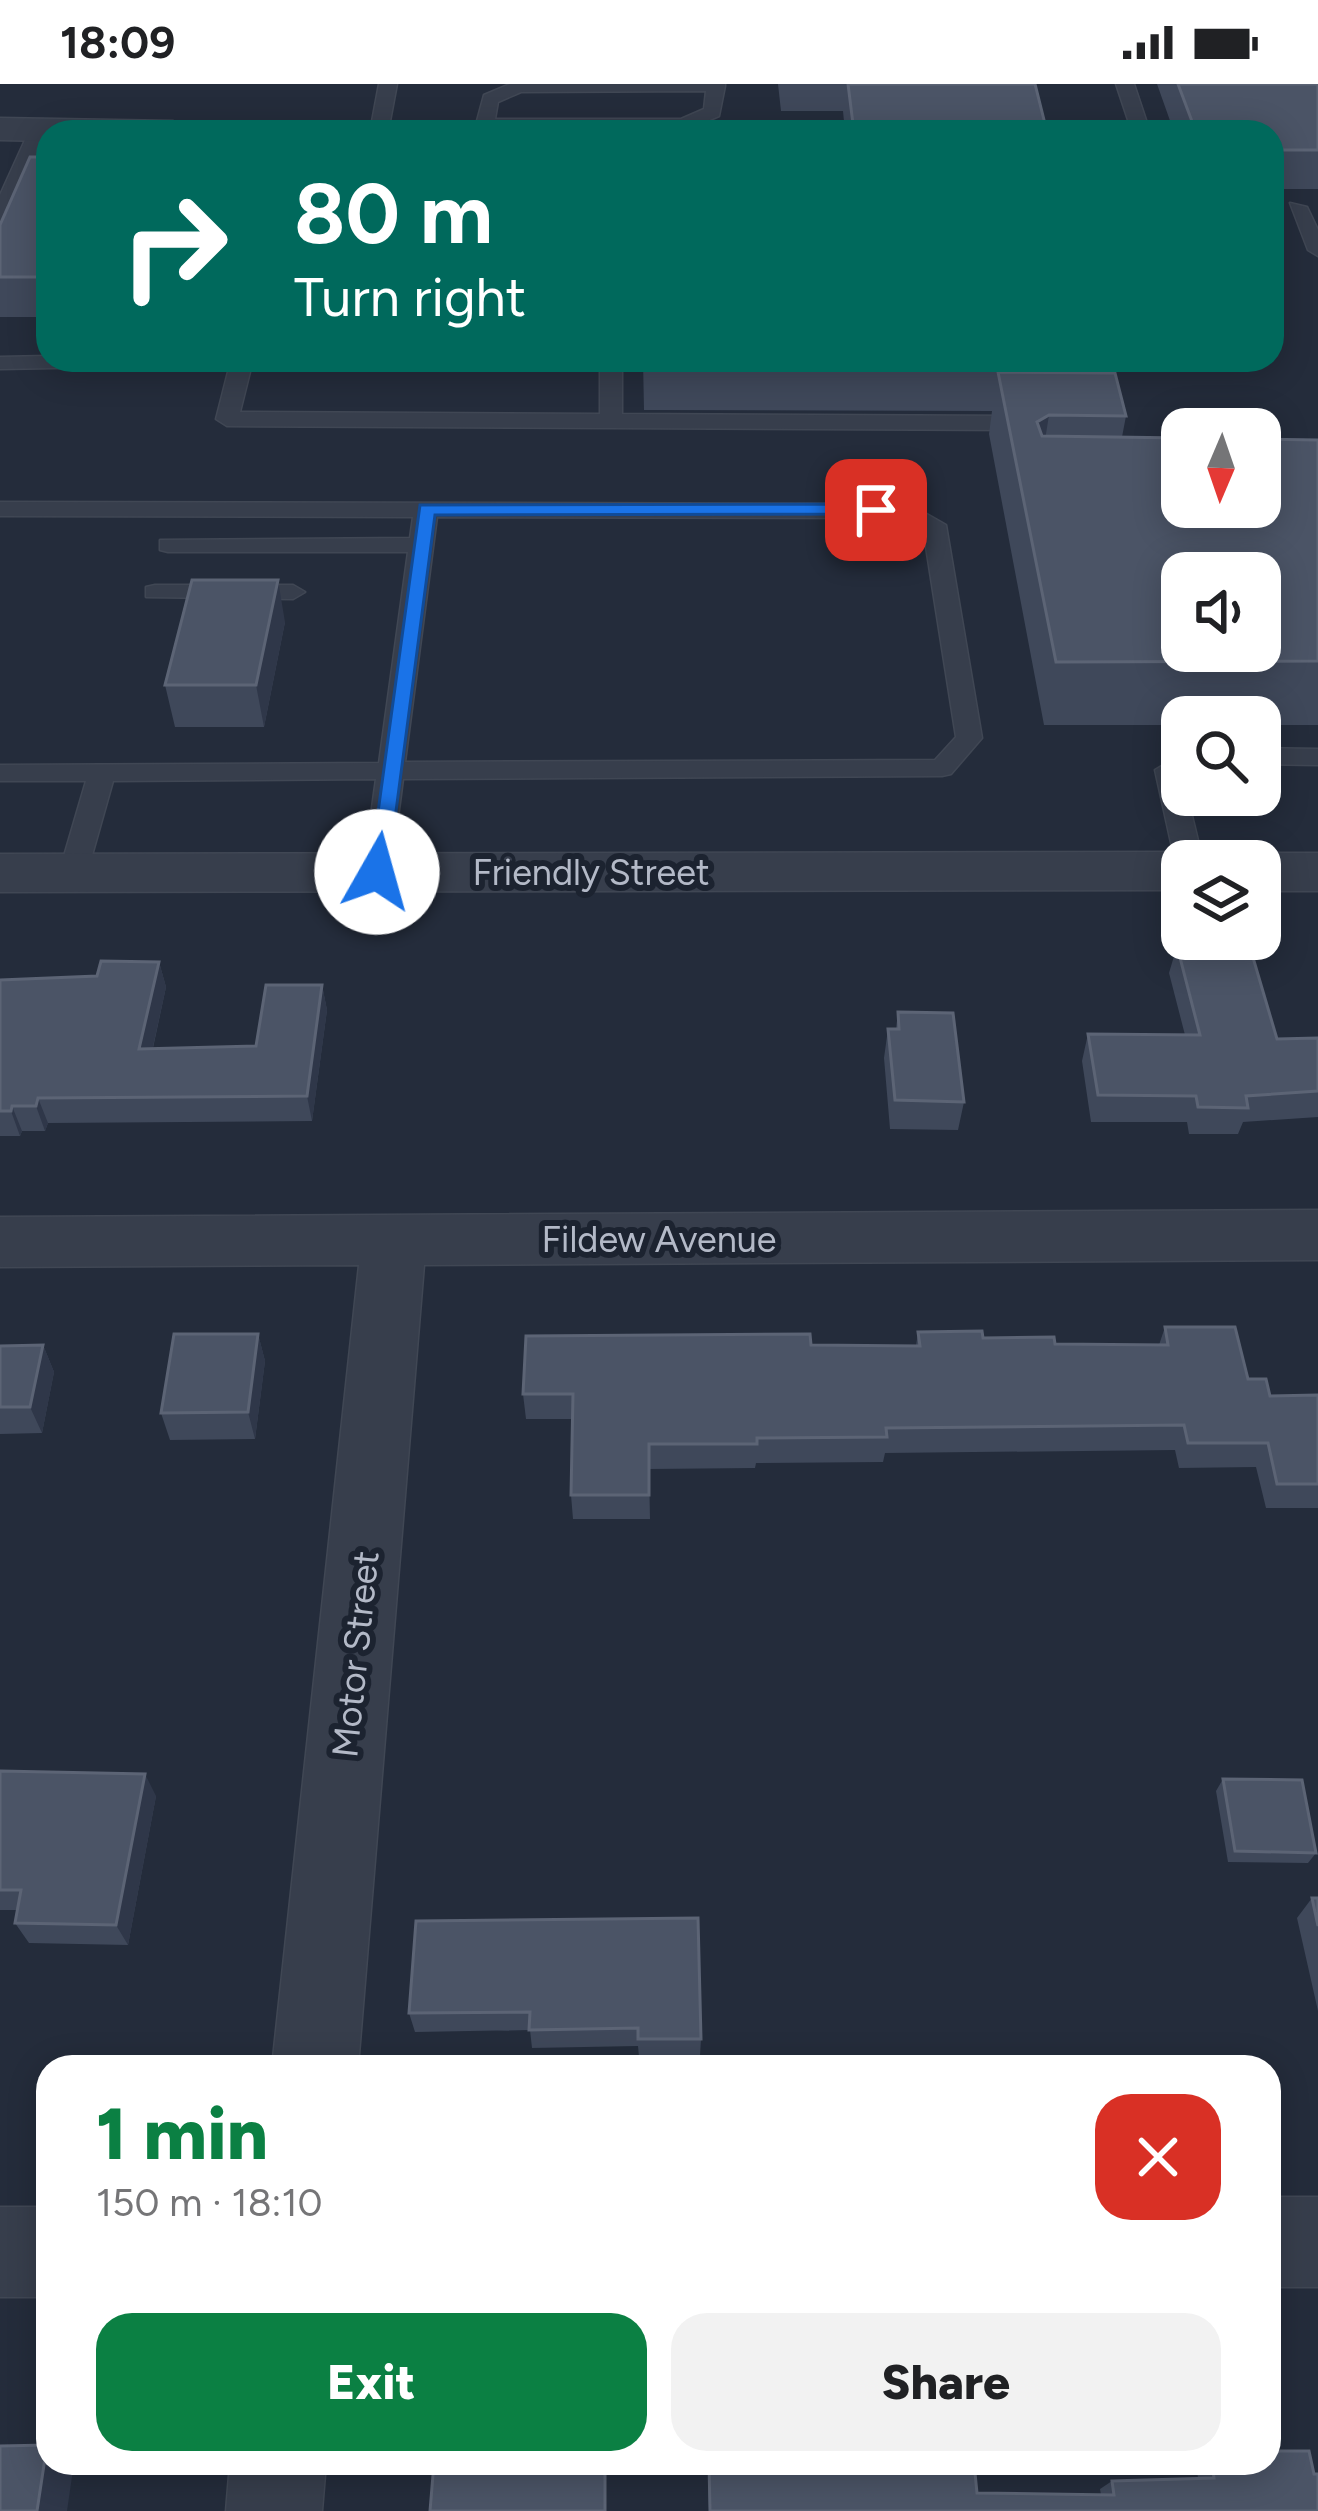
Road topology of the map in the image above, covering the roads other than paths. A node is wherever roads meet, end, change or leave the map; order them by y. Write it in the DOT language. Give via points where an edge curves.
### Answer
graph roads {
  1 [pos="388,84"];
  2 [pos="1125,84"];
  3 [pos="537,85"];
  4 [pos="716,85"];
  5 [pos="381,120"];
  6 [pos="487,120"];
  7 [pos="533,120"];
  8 [pos="698,120"];
  9 [pos="1137,120"];
  10 [pos="0,129"];
  11 [pos="36,129"];
  12 [pos="36,136"];
  13 [pos="1308,207"];
  14 [pos="0,215"];
  15 [pos="1318,250"];
  16 [pos="36,363"];
  17 [pos="0,364"];
  18 [pos="239,372"];
  19 [pos="611,372"];
  20 [pos="610,422"];
  21 [pos="1069,423"];
  22 [pos="0,509"];
  23 [pos="426,509"];
  24 [pos="168,545"];
  25 [pos="421,545"];
  26 [pos="155,592"];
  27 [pos="292,592"];
  28 [pos="1281,756"];
  29 [pos="1318,757"];
  30 [pos="387,771"];
  31 [pos="0,773"];
  32 [pos="102,773"];
  33 [pos="73,872"];
  34 [pos="377,872"];
  35 [pos="1161,872"];
  36 [pos="1281,872"];
  37 [pos="1318,872"];
  38 [pos="0,873"];
  39 [pos="1318,1235"];
  40 [pos="394,1240"];
  41 [pos="0,1242"];
  42 [pos="316,2055"];
  43 [pos="1281,2242"];
  44 [pos="1318,2242"];
  45 [pos="0,2252"];
  46 [pos="36,2252"];
  47 [pos="277,2475"];
  48 [pos="274,2511"];
  1 -- 5 [label="lane"];
  2 -- 9 [label="lane"];
  3 -- 4 [label="lane"];
  3 -- 6 [label="lane" via="494,95"];
  3 -- 7 [label="lane"];
  4 -- 8 [label="lane" via="713,112"];
  10 -- 11 [label="street"];
  12 -- 14 [label="lane"];
  13 -- 15 [label="lane"];
  16 -- 17 [label="lane"];
  18 -- 20 [label="lane" via="227,419"];
  19 -- 20 [label="lane"];
  20 -- 21 [label="lane"];
  22 -- 23 [label="lane"];
  23 -- 25 [label="lane"];
  23 -- 30 [label="lane" via="909,511 934,525 969,738 942,768"];
  24 -- 25 [label="lane"];
  25 -- 30 [label="lane"];
  26 -- 27 [label="lane"];
  28 -- 29 [label="lane"];
  30 -- 32 [label="lane"];
  30 -- 34 [label="lane"];
  31 -- 32 [label="lane"];
  32 -- 33 [label="lane"];
  33 -- 34 [label="street, Friendly Street"];
  33 -- 38 [label="street, Friendly Street"];
  34 -- 35 [label="street, Friendly Street"];
  36 -- 37 [label="street"];
  39 -- 40 [label="street, Fildew Avenue"];
  40 -- 41 [label="street, Fildew Avenue"];
  40 -- 42 [label="street, Motor Street"];
  43 -- 44 [label="street"];
  45 -- 46 [label="street"];
  47 -- 48 [label="street"];
}
